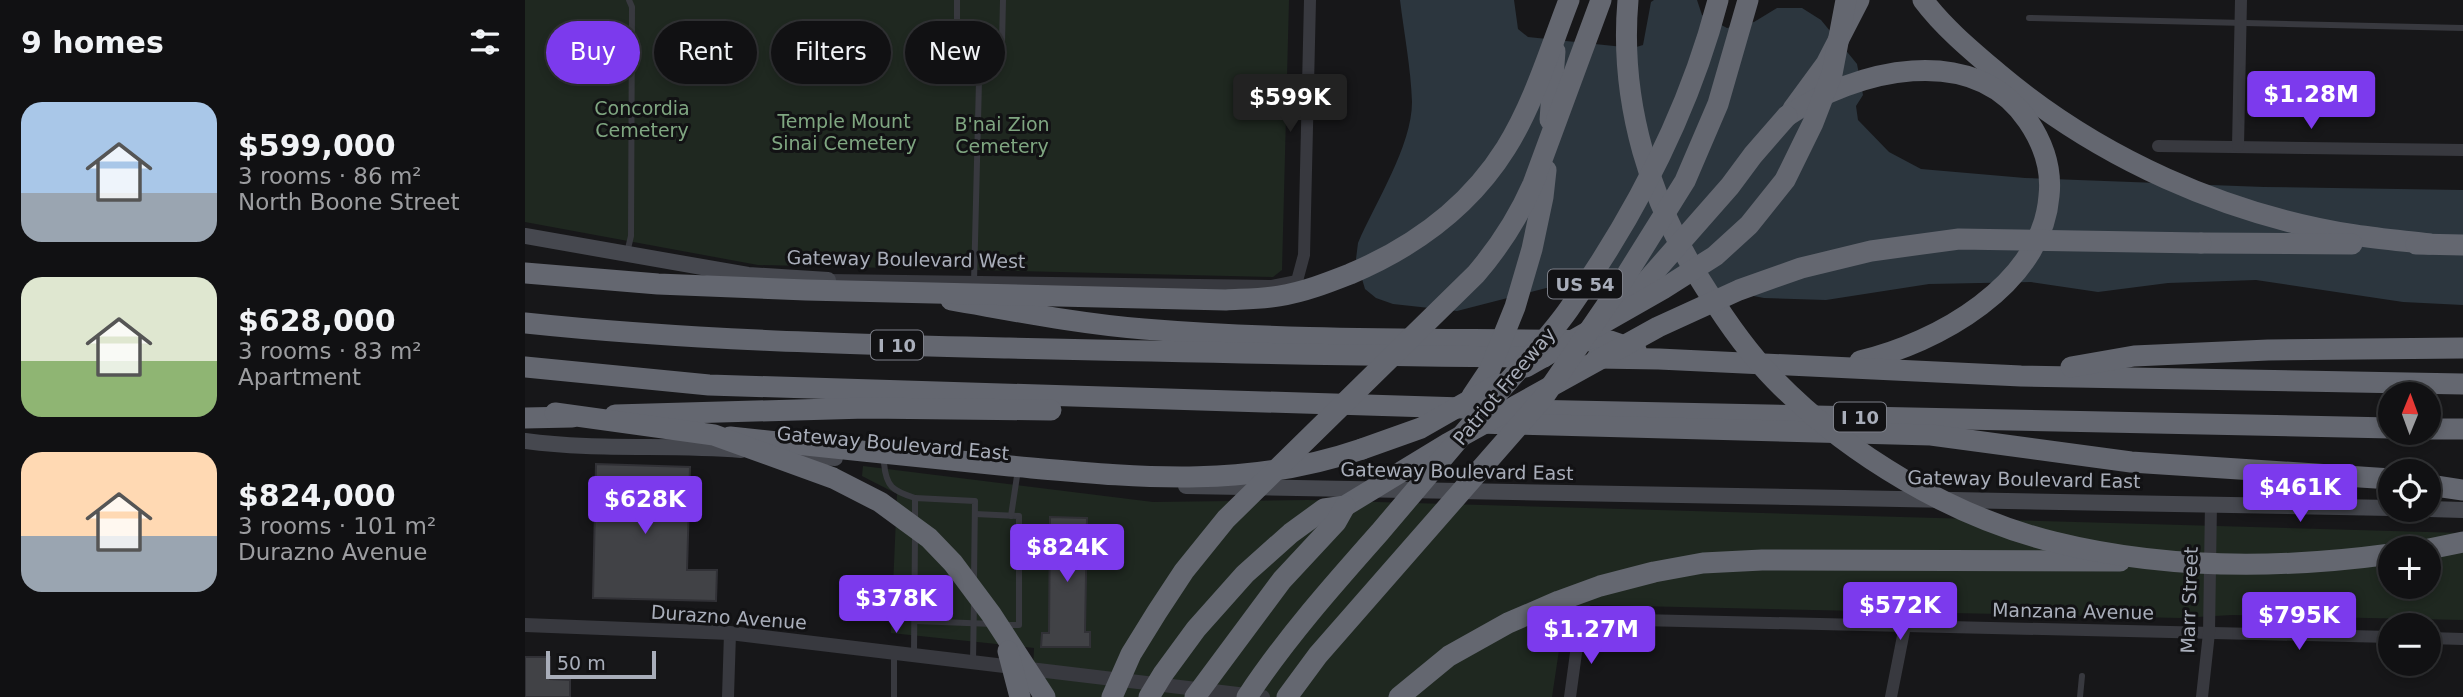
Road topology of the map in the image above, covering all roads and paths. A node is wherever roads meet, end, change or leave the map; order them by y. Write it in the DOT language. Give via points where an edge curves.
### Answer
graph roads {
  1 [pos="629,0"];
  2 [pos="957,0"];
  3 [pos="1003,0"];
  4 [pos="1310,0"];
  5 [pos="1556,0"];
  6 [pos="1569,0"];
  7 [pos="1601,0"];
  8 [pos="1628,0"];
  9 [pos="1718,0"];
  10 [pos="1748,0"];
  11 [pos="1923,0"];
  12 [pos="2241,0"];
  13 [pos="1853,4"];
  14 [pos="2029,18"];
  15 [pos="957,21"];
  16 [pos="1003,21"];
  17 [pos="2240,23"];
  18 [pos="2463,28"];
  19 [pos="979,84"];
  20 [pos="1787,116"];
  21 [pos="2158,146"];
  22 [pos="2238,146"];
  23 [pos="2463,150"];
  24 [pos="525,236"];
  25 [pos="2430,244"];
  26 [pos="2463,245"];
  27 [pos="627,254"];
  28 [pos="525,273"];
  29 [pos="828,280"];
  30 [pos="974,282"];
  31 [pos="525,323"];
  32 [pos="1270,345"];
  33 [pos="2463,348"];
  34 [pos="525,367"];
  35 [pos="1834,367"];
  36 [pos="2021,376"];
  37 [pos="2463,384"];
  38 [pos="1543,398"];
  39 [pos="1182,400"];
  40 [pos="1322,405"];
  41 [pos="525,408"];
  42 [pos="525,418"];
  43 [pos="2378,428"];
  44 [pos="2441,429"];
  45 [pos="2463,429"];
  46 [pos="714,435"];
  47 [pos="525,441"];
  48 [pos="884,463"];
  49 [pos="1017,476"];
  50 [pos="2378,479"];
  51 [pos="2441,487"];
  52 [pos="2463,490"];
  53 [pos="915,498"];
  54 [pos="2211,503"];
  55 [pos="1345,506"];
  56 [pos="2378,508"];
  57 [pos="2441,509"];
  58 [pos="2463,510"];
  59 [pos="975,514"];
  60 [pos="1011,516"];
  61 [pos="1384,526"];
  62 [pos="2463,542"];
  63 [pos="2441,547"];
  64 [pos="2378,555"];
  65 [pos="2187,562"];
  66 [pos="915,621"];
  67 [pos="973,624"];
  68 [pos="525,625"];
  69 [pos="1905,626"];
  70 [pos="730,633"];
  71 [pos="2209,633"];
  72 [pos="1003,636"];
  73 [pos="2378,638"];
  74 [pos="2441,638"];
  75 [pos="2463,639"];
  76 [pos="894,653"];
  77 [pos="914,655"];
  78 [pos="973,662"];
  79 [pos="1010,667"];
  80 [pos="2082,676"];
  81 [pos="727,697"];
  82 [pos="894,697"];
  83 [pos="1008,697"];
  84 [pos="1020,697"];
  85 [pos="1045,697"];
  86 [pos="1112,697"];
  87 [pos="1149,697"];
  88 [pos="1195,697"];
  89 [pos="1247,697"];
  90 [pos="1263,697"];
  91 [pos="1287,697"];
  92 [pos="1399,697"];
  93 [pos="1570,697"];
  94 [pos="1891,697"];
  95 [pos="2080,697"];
  96 [pos="2202,697"];
  1 -- 27 [label="lane" via="631,236"];
  2 -- 15 [label="lane"];
  3 -- 16 [label="lane"];
  4 -- 30 [label="street, Gateway Boulevard West" via="1304,256 1297,281 1272,286"];
  5 -- 61 [label="highway, bridge" via="1543,197 1515,307 1490,369"];
  6 -- 28 [label="highway, bridge" via="1526,111 1481,183 1420,237 1391,255 1319,286 1280,296 1226,300 806,290"];
  7 -- 86 [label="highway, bridge" via="1533,184 1501,244 1476,274 1226,519 1157,612"];
  8 -- 65 [label="highway, bridge" via="1626,41 1634,119 1658,200 1685,258 1729,324 1775,380 1832,432 1883,469 1975,515 2093,551"];
  9 -- 61 [label="highway, Patriot Freeway / US 54, bridge" via="1671,133 1625,224 1568,311"];
  10 -- 38 [label="highway, Patriot Freeway / US 54, bridge" via="1717,104 1685,181"];
  11 -- 25 [label="highway" via="1937,19 2029,99 2152,172 2218,199 2295,222"];
  12 -- 17 [label="street"];
  13 -- 20 [label="highway, bridge" via="1826,64"];
  13 -- 46 [label="highway, bridge" via="1813,123 1786,180 1749,225 1715,256 1663,289 1421,428 1338,457 1274,472 1161,478"];
  14 -- 17 [label="lane"];
  17 -- 18 [label="lane"];
  17 -- 22 [label="street"];
  19 -- 30 [label="lane"];
  20 -- 35 [label="highway, bridge" via="1806,103 1868,78 1907,71 1958,73 1983,81 2007,97 2035,130 2046,156 2050,195 2046,221 2023,263 1991,298 1911,345"];
  20 -- 38 [label="highway, bridge"];
  21 -- 22 [label="street"];
  22 -- 23 [label="street"];
  24 -- 27 [label="main road, Gateway Boulevard West"];
  25 -- 26 [label="highway"];
  25 -- 55 [label="highway, bridge" via="1959,239 1871,251 1801,268 1739,290 1658,327"];
  27 -- 29 [label="main road, Gateway Boulevard West" via="748,275"];
  29 -- 30 [label="street, Gateway Boulevard West"];
  29 -- 32 [label="highway" via="1101,325"];
  31 -- 32 [label="highway, I 10" via="772,342"];
  32 -- 35 [label="highway"];
  33 -- 36 [label="highway" via="2134,356"];
  34 -- 39 [label="highway, I 10" via="709,385"];
  35 -- 36 [label="highway"];
  36 -- 37 [label="highway"];
  38 -- 91 [label="highway, Patriot Freeway / US 54, bridge" via="1318,655"];
  39 -- 40 [label="highway, I 10"];
  39 -- 42 [label="highway" via="1079,411 866,408"];
  40 -- 43 [label="highway, I 10"];
  40 -- 50 [label="highway" via="1400,421 1931,435 2131,462"];
  41 -- 46 [label="highway, bridge"];
  44 -- 45 [label="highway"];
  46 -- 72 [label="highway, bridge" via="833,478 906,519 953,563"];
  47 -- 48 [label="main road, Gateway Boulevard East" via="722,449"];
  48 -- 49 [label="main road, Gateway Boulevard East"];
  48 -- 53 [label="lane" via="890,485"];
  49 -- 54 [label="main road, Gateway Boulevard East" via="1153,486"];
  49 -- 60 [label="lane"];
  51 -- 52 [label="highway"];
  53 -- 59 [label="lane" via="975,501"];
  53 -- 66 [label="lane"];
  54 -- 56 [label="main road, Gateway Boulevard East"];
  54 -- 71 [label="street, Marr Street"];
  55 -- 87 [label="highway, bridge" via="1324,509 1245,574 1196,629"];
  55 -- 88 [label="highway, bridge" via="1336,522 1282,580"];
  57 -- 58 [label="main road"];
  59 -- 60 [label="lane"];
  59 -- 67 [label="lane"];
  60 -- 67 [label="lane" via="1019,516 1019,625"];
  61 -- 89 [label="highway, Patriot Freeway / US 54, bridge"];
  62 -- 63 [label="highway"];
  64 -- 65 [label="highway, bridge" via="2306,562"];
  65 -- 92 [label="highway, bridge" via="1762,559 1679,567 1600,586 1508,623 1449,656"];
  66 -- 67 [label="lane"];
  66 -- 77 [label="lane"];
  67 -- 78 [label="lane"];
  68 -- 70 [label="street, Durazno Avenue"];
  69 -- 71 [label="street, Manzana Avenue"];
  69 -- 93 [label="street, Manzana Avenue" via="1621,618 1587,622 1579,631"];
  69 -- 94 [label="street"];
  70 -- 76 [label="street, Durazno Avenue"];
  70 -- 81 [label="street"];
  71 -- 73 [label="street, Manzana Avenue"];
  71 -- 96 [label="street, Marr Street"];
  72 -- 84 [label="highway, bridge"];
  72 -- 85 [label="highway, bridge"];
  74 -- 75 [label="street"];
  76 -- 77 [label="street, Durazno Avenue"];
  76 -- 82 [label="lane"];
  77 -- 78 [label="street, Durazno Avenue"];
  78 -- 79 [label="street, Durazno Avenue"];
  79 -- 83 [label="street"];
  79 -- 90 [label="street, Durazno Avenue"];
  80 -- 95 [label="lane"];
}
